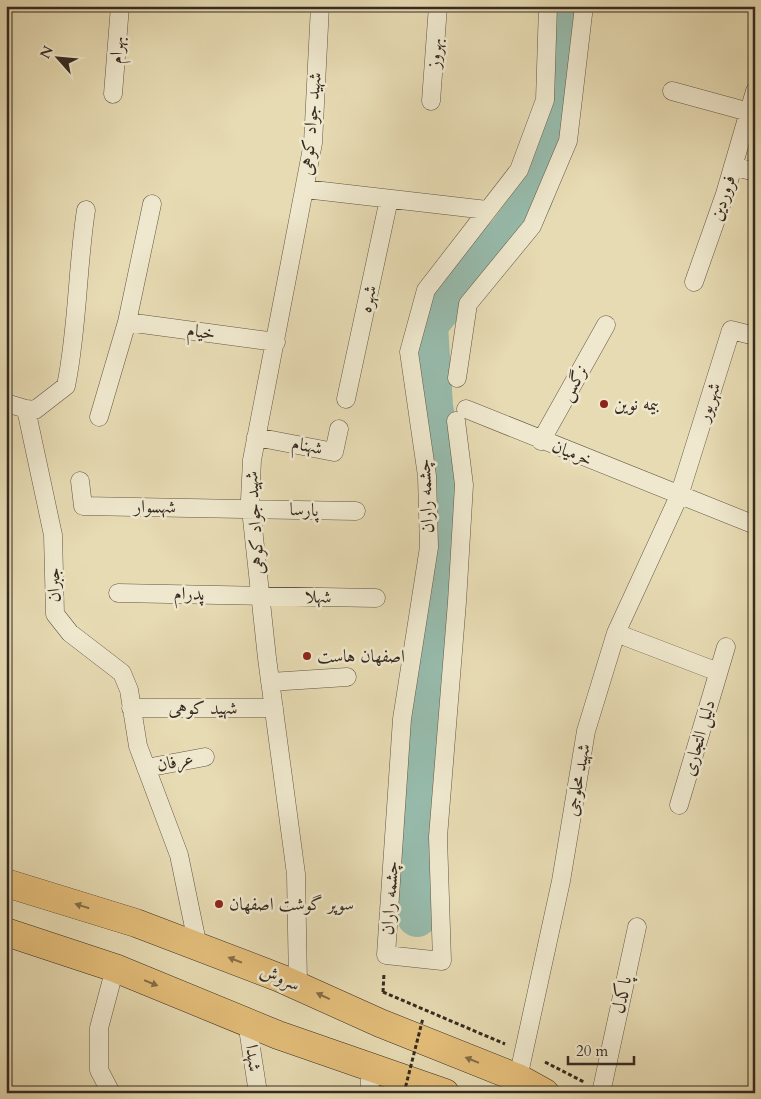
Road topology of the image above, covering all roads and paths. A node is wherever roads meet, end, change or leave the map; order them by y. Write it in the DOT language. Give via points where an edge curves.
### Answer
graph roads {
  1 [pos="120,6"];
  2 [pos="320,6"];
  3 [pos="438,6"];
  4 [pos="548,6"];
  5 [pos="584,6"];
  6 [pos="672,91"];
  7 [pos="113,94"];
  8 [pos="753,99"];
  9 [pos="432,100"];
  10 [pos="733,166"];
  11 [pos="755,172"];
  12 [pos="305,189"];
  13 [pos="389,199"];
  14 [pos="152,204"];
  15 [pos="86,210"];
  16 [pos="488,210"];
  17 [pos="694,282"];
  18 [pos="127,322"];
  19 [pos="606,325"];
  20 [pos="755,336"];
  21 [pos="276,342"];
  22 [pos="458,378"];
  23 [pos="346,399"];
  24 [pos="6,403"];
  25 [pos="26,409"];
  26 [pos="99,417"];
  27 [pos="339,429"];
  28 [pos="256,437"];
  29 [pos="542,441"];
  30 [pos="80,481"];
  31 [pos="679,496"];
  32 [pos="252,508"];
  33 [pos="356,512"];
  34 [pos="755,525"];
  35 [pos="118,593"];
  36 [pos="260,596"];
  37 [pos="376,598"];
  38 [pos="616,633"];
  39 [pos="726,647"];
  40 [pos="718,672"];
  41 [pos="347,677"];
  42 [pos="270,682"];
  43 [pos="131,708"];
  44 [pos="274,708"];
  45 [pos="204,757"];
  46 [pos="146,768"];
  47 [pos="679,805"];
  48 [pos="6,883"];
  49 [pos="637,928"];
  50 [pos="6,932"];
  51 [pos="198,947"];
  52 [pos="386,955"];
  53 [pos="114,968"];
  54 [pos="298,984"];
  55 [pos="423,1018"];
  56 [pos="247,1022"];
  57 [pos="380,1023"];
  58 [pos="278,1035"];
  59 [pos="518,1078"];
  60 [pos="370,1086"];
  61 [pos="111,1093"];
  62 [pos="258,1093"];
  63 [pos="398,1093"];
  64 [pos="404,1093"];
  65 [pos="445,1093"];
  66 [pos="545,1093"];
  67 [pos="558,1093"];
  68 [pos="601,1093"];
  1 -- 7 [label="street, بهرام"];
  2 -- 12 [label="street, شهید جواد کوهی" via="313,143"];
  3 -- 9 [label="street, بهروز"];
  4 -- 16 [label="street, چشمه راران" via="546,100 519,170"];
  5 -- 22 [label="street" via="568,140 532,226 468,304"];
  6 -- 8 [label="street, فروردین"];
  8 -- 10 [label="street, فروردین"];
  10 -- 11 [label="street"];
  10 -- 17 [label="street, فروردین"];
  12 -- 13 [label="street"];
  12 -- 21 [label="street, شهید جواد کوهی"];
  13 -- 16 [label="street"];
  13 -- 23 [label="street, شهره"];
  14 -- 18 [label="street"];
  15 -- 25 [label="street" via="74,346 66,386 35,410"];
  16 -- 52 [label="street, چشمه راران" via="426,290 408,352 427,476 428,547 402,719"];
  18 -- 21 [label="street, خیام"];
  18 -- 26 [label="street"];
  19 -- 29 [label="street, نرگس"];
  20 -- 31 [label="street, شهریور" via="732,330"];
  21 -- 28 [label="street, شهید جواد کوهی"];
  24 -- 25 [label="street"];
  25 -- 43 [label="street, جبران" via="53,535 54,614 70,633 122,673 129,690"];
  27 -- 28 [label="street, شهنام" via="334,452"];
  28 -- 32 [label="street, شهید جواد کوهی" via="252,460"];
  29 -- 31 [label="street, خرمیان"];
  29 -- 52 [label="street, خرمیان" via="461,415 464,485 438,837 442,961"];
  30 -- 32 [label="street, شهسوار" via="83,506"];
  31 -- 34 [label="street, خرمیان"];
  31 -- 38 [label="street, شهید محلوجی"];
  32 -- 33 [label="street, پارسا"];
  32 -- 36 [label="street, شهید جواد کوهی"];
  35 -- 36 [label="street, پدرام"];
  36 -- 37 [label="street, شهلا"];
  36 -- 42 [label="street, شهید جواد کوهی"];
  38 -- 40 [label="street"];
  38 -- 59 [label="street, شهید محلوجی" via="586,731 561,881"];
  39 -- 40 [label="street, دلیل التجاری"];
  40 -- 47 [label="street, دلیل التجاری"];
  41 -- 42 [label="street"];
  42 -- 44 [label="street, شهید جواد کوهی"];
  43 -- 44 [label="street, شهید کوهی"];
  43 -- 46 [label="street, جبران"];
  44 -- 54 [label="street, شهید جواد کوهی" via="296,874"];
  45 -- 46 [label="street, عرفان"];
  46 -- 51 [label="street, جبران" via="179,855"];
  51 -- 48 [label="main road, سروش, one-way" via="136,923"];
  49 -- 68 [label="street, پاکدل"];
  50 -- 53 [label="main road"];
  54 -- 51 [label="main road, سروش, one-way"];
  52 -- 57 [label="path, چشمه راران"];
  53 -- 56 [label="main road, one-way"];
  53 -- 61 [label="street" via="99,1028 99,1070"];
  57 -- 54 [label="main road, سروش, one-way"];
  55 -- 64 [label="path, bridge"];
  56 -- 58 [label="main road"];
  56 -- 62 [label="street, شهدا"];
  59 -- 57 [label="main road, سروش, one-way"];
  58 -- 60 [label="main road"];
  58 -- 65 [label="main road"];
  59 -- 66 [label="main road, سروش"];
  59 -- 67 [label="main road"];
  60 -- 63 [label="main road"];
}
